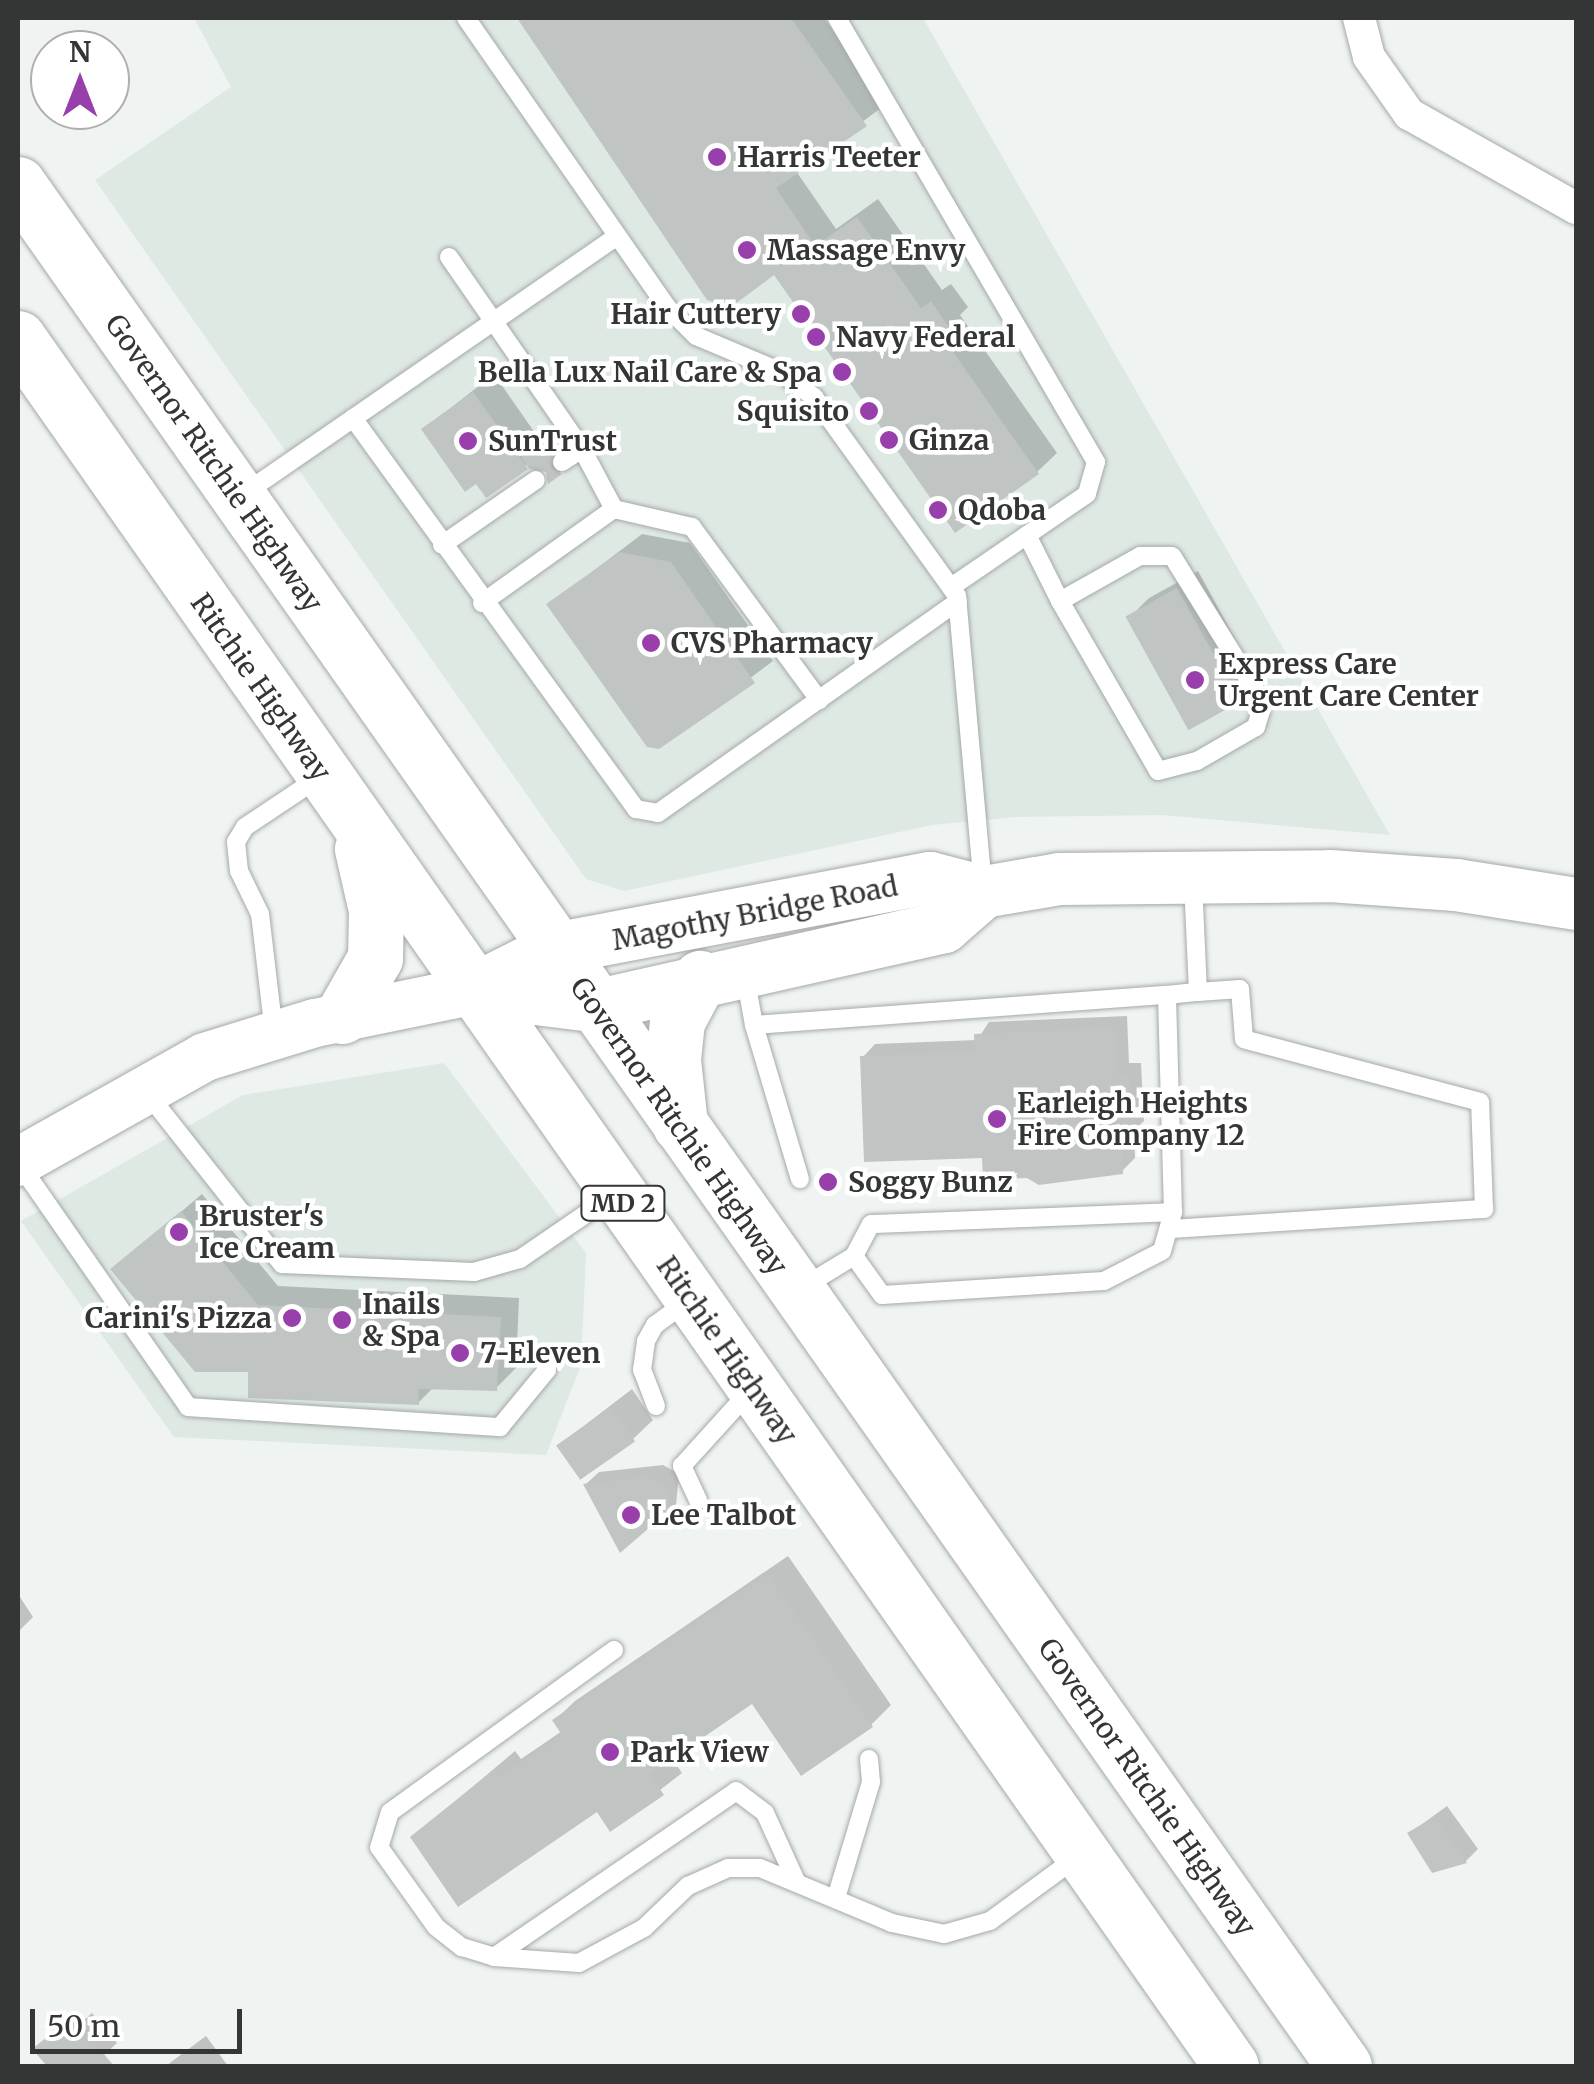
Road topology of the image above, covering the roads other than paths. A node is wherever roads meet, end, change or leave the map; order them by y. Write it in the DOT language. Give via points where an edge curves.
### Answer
graph roads {
  1 [pos="466,18"];
  2 [pos="837,18"];
  3 [pos="1359,18"];
  4 [pos="18,184"];
  5 [pos="1576,208"];
  6 [pos="616,237"];
  7 [pos="449,256"];
  8 [pos="493,322"];
  9 [pos="18,338"];
  10 [pos="354,418"];
  11 [pos="582,449"];
  12 [pos="562,462"];
  13 [pos="536,480"];
  14 [pos="238,498"];
  15 [pos="614,509"];
  16 [pos="1026,535"];
  17 [pos="442,545"];
  18 [pos="955,594"];
  19 [pos="1060,601"];
  20 [pos="482,603"];
  21 [pos="818,700"];
  22 [pos="322,775"];
  23 [pos="358,826"];
  24 [pos="1193,875"];
  25 [pos="984,892"];
  26 [pos="1576,904"];
  27 [pos="554,949"];
  28 [pos="722,974"];
  29 [pos="471,992"];
  30 [pos="1198,992"];
  31 [pos="1168,995"];
  32 [pos="594,1006"];
  33 [pos="342,1016"];
  34 [pos="754,1025"];
  35 [pos="274,1034"];
  36 [pos="144,1089"];
  37 [pos="681,1128"];
  38 [pos="18,1162"];
  39 [pos="800,1179"];
  40 [pos="616,1193"];
  41 [pos="1173,1220"];
  42 [pos="854,1256"];
  43 [pos="796,1291"];
  44 [pos="691,1299"];
  45 [pos="547,1370"];
  46 [pos="753,1388"];
  47 [pos="656,1406"];
  48 [pos="698,1500"];
  49 [pos="614,1650"];
  50 [pos="869,1759"];
  51 [pos="1081,1855"];
  52 [pos="796,1881"];
  53 [pos="836,1898"];
  54 [pos="494,1957"];
  55 [pos="1231,2066"];
  56 [pos="1344,2066"];
  1 -- 6 [label="lane"];
  2 -- 16 [label="lane" via="1093,453 1096,473 1088,494"];
  3 -- 5 [label="street" via="1369,57 1409,114"];
  4 -- 14 [label="highway, Governor Ritchie Highway"];
  6 -- 8 [label="lane"];
  6 -- 18 [label="lane" via="696,336 779,371 814,397"];
  7 -- 8 [label="lane"];
  8 -- 10 [label="lane"];
  8 -- 11 [label="lane"];
  9 -- 22 [label="highway, Ritchie Highway / MD 2"];
  10 -- 14 [label="lane"];
  10 -- 17 [label="lane"];
  11 -- 12 [label="lane"];
  11 -- 15 [label="lane"];
  13 -- 17 [label="lane"];
  14 -- 27 [label="highway, Governor Ritchie Highway"];
  15 -- 20 [label="lane"];
  15 -- 21 [label="lane" via="692,527"];
  16 -- 18 [label="lane"];
  16 -- 19 [label="lane"];
  17 -- 20 [label="lane"];
  18 -- 21 [label="lane"];
  18 -- 25 [label="lane"];
  19 -- 19 [label="lane" via="1140,556 1172,556 1254,688 1260,721 1251,734 1198,761 1158,771"];
  20 -- 21 [label="lane" via="636,809 658,813"];
  22 -- 23 [label="highway, Ritchie Highway / MD 2"];
  22 -- 35 [label="lane" via="245,827 236,842 239,871 260,914"];
  23 -- 29 [label="highway, Ritchie Highway / MD 2"];
  23 -- 33 [label="highway" via="376,910 375,958"];
  24 -- 25 [label="main road, Magothy Bridge Road" via="1059,880"];
  24 -- 26 [label="main road, Magothy Bridge Road" via="1394,880"];
  24 -- 30 [label="lane"];
  25 -- 27 [label="main road, Magothy Bridge Road" via="930,878"];
  25 -- 28 [label="main road, Magothy Bridge Road" via="944,928"];
  27 -- 29 [label="main road, Magothy Bridge Road"];
  27 -- 32 [label="highway, Governor Ritchie Highway"];
  28 -- 32 [label="main road, Magothy Bridge Road"];
  28 -- 34 [label="lane"];
  28 -- 37 [label="highway" via="677,1021 673,1059"];
  29 -- 32 [label="main road, Magothy Bridge Road"];
  29 -- 33 [label="street"];
  29 -- 40 [label="highway, Ritchie Highway / MD 2"];
  30 -- 31 [label="lane"];
  30 -- 41 [label="lane" via="1240,989 1244,1039 1480,1102 1484,1209"];
  31 -- 34 [label="lane"];
  31 -- 41 [label="lane"];
  32 -- 37 [label="highway, Governor Ritchie Highway"];
  33 -- 35 [label="street"];
  34 -- 39 [label="lane"];
  35 -- 36 [label="street" via="205,1057"];
  36 -- 38 [label="street"];
  36 -- 40 [label="lane" via="282,1264 474,1272 520,1259"];
  37 -- 43 [label="highway, Governor Ritchie Highway"];
  38 -- 45 [label="lane" via="188,1406 500,1427"];
  40 -- 44 [label="highway, Ritchie Highway / MD 2"];
  41 -- 42 [label="lane" via="871,1224"];
  41 -- 42 [label="lane" via="1162,1251 1104,1281 882,1294"];
  42 -- 43 [label="lane"];
  43 -- 56 [label="highway, Governor Ritchie Highway"];
  44 -- 46 [label="highway, Ritchie Highway / MD 2"];
  44 -- 47 [label="lane" via="655,1325 646,1341 642,1370"];
  46 -- 48 [label="lane" via="687,1455 682,1474"];
  46 -- 51 [label="highway, Ritchie Highway / MD 2"];
  49 -- 54 [label="lane" via="390,1812 380,1847 436,1927"];
  50 -- 53 [label="lane" via="871,1782"];
  51 -- 53 [label="lane" via="990,1921 944,1934 892,1924"];
  51 -- 55 [label="highway, Ritchie Highway / MD 2"];
  52 -- 53 [label="lane"];
  52 -- 54 [label="lane" via="760,1868 728,1868 688,1886 644,1928 579,1962"];
  52 -- 54 [label="lane" via="765,1813 736,1791"];
}
